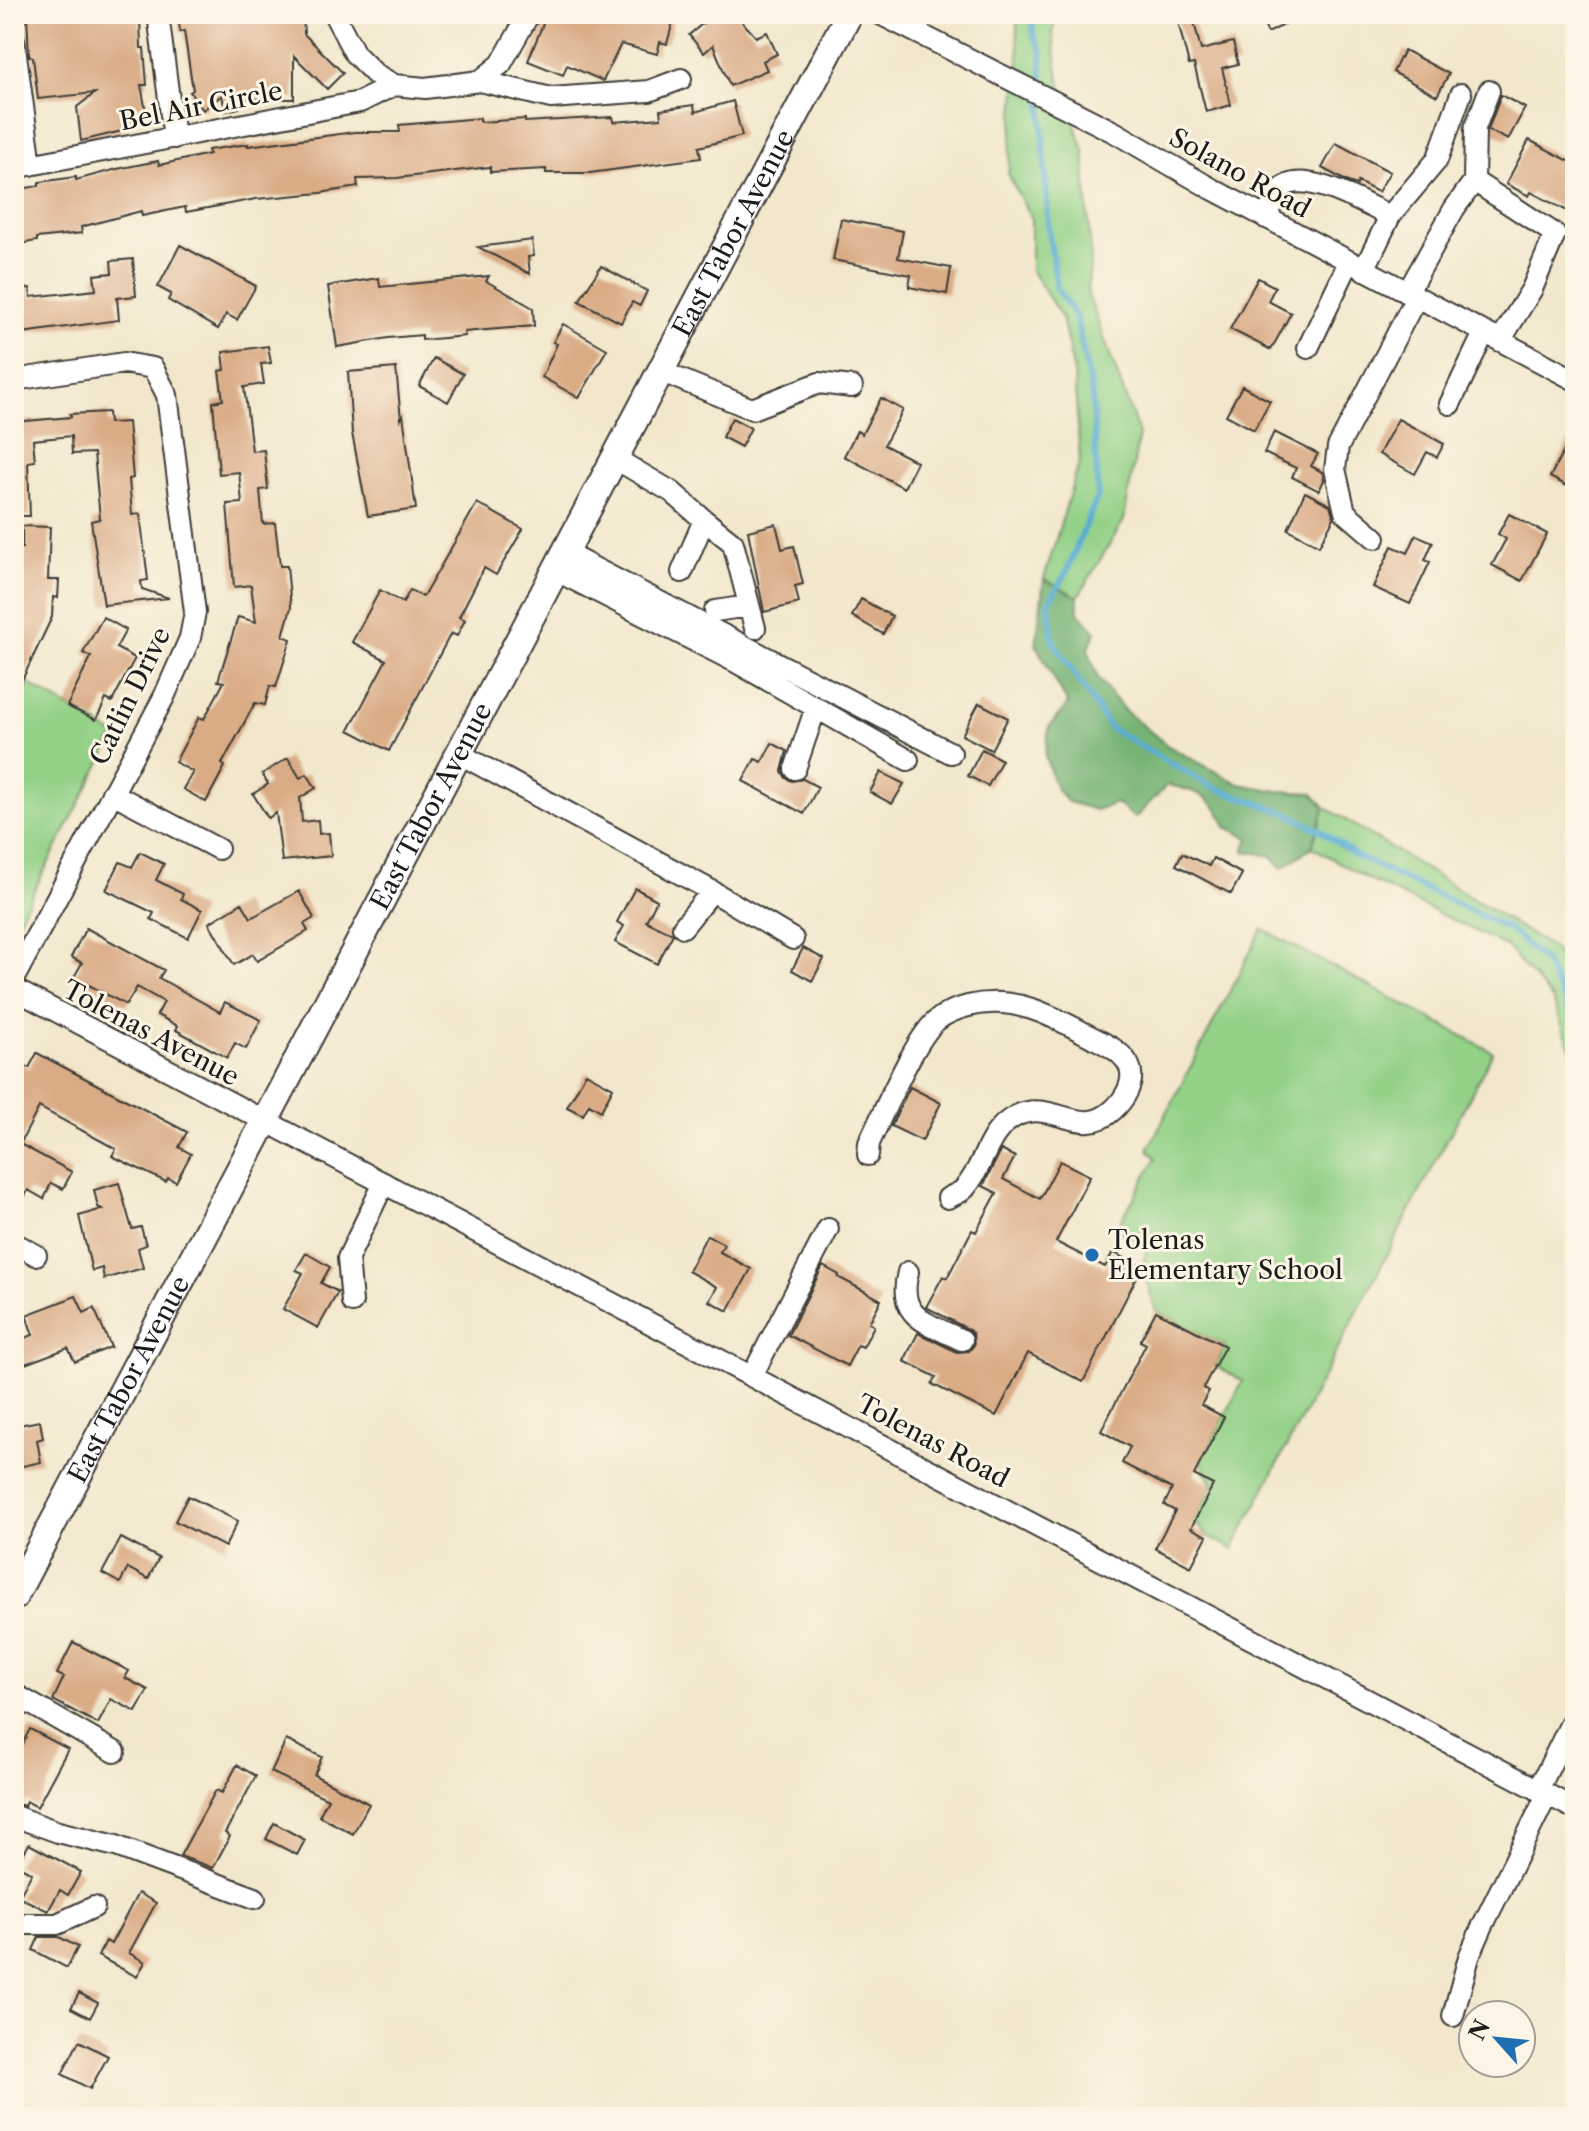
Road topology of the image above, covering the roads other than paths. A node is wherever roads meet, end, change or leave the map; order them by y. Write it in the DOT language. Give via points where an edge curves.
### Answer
graph roads {
  1 [pos="158,14"];
  2 [pos="334,14"];
  3 [pos="529,14"];
  4 [pos="849,14"];
  5 [pos="880,14"];
  6 [pos="14,40"];
  7 [pos="681,79"];
  8 [pos="480,81"];
  9 [pos="394,85"];
  10 [pos="1489,91"];
  11 [pos="1461,94"];
  12 [pos="174,138"];
  13 [pos="23,167"];
  14 [pos="1474,181"];
  15 [pos="1390,216"];
  16 [pos="1266,218"];
  17 [pos="1357,266"];
  18 [pos="1412,295"];
  19 [pos="1492,337"];
  20 [pos="1308,348"];
  21 [pos="660,371"];
  22 [pos="14,380"];
  23 [pos="1575,380"];
  24 [pos="852,387"];
  25 [pos="1450,404"];
  26 [pos="614,458"];
  27 [pos="704,520"];
  28 [pos="1375,538"];
  29 [pos="560,561"];
  30 [pos="682,572"];
  31 [pos="748,606"];
  32 [pos="715,611"];
  33 [pos="755,628"];
  34 [pos="816,707"];
  35 [pos="458,753"];
  36 [pos="951,753"];
  37 [pos="908,760"];
  38 [pos="795,769"];
  39 [pos="112,793"];
  40 [pos="218,849"];
  41 [pos="712,891"];
  42 [pos="683,927"];
  43 [pos="793,939"];
  44 [pos="14,978"];
  45 [pos="14,989"];
  46 [pos="264,1122"];
  47 [pos="868,1155"];
  48 [pos="384,1183"];
  49 [pos="948,1198"];
  50 [pos="828,1229"];
  51 [pos="14,1243"];
  52 [pos="36,1255"];
  53 [pos="908,1272"];
  54 [pos="352,1302"];
  55 [pos="962,1340"];
  56 [pos="752,1376"];
  57 [pos="14,1597"];
  58 [pos="14,1694"];
  59 [pos="1575,1715"];
  60 [pos="115,1752"];
  61 [pos="1543,1792"];
  62 [pos="1575,1809"];
  63 [pos="14,1816"];
  64 [pos="255,1898"];
  65 [pos="94,1907"];
  66 [pos="14,1924"];
  67 [pos="1453,2016"];
  1 -- 12 [label="street"];
  2 -- 9 [label="street" via="355,54"];
  3 -- 8 [label="street" via="501,64"];
  4 -- 21 [label="main road, East Tabor Avenue"];
  5 -- 16 [label="street, Solano Road" via="1116,133"];
  6 -- 13 [label="street"];
  7 -- 8 [label="street" via="649,91 551,98"];
  8 -- 9 [label="street, Bel Air Circle" via="425,88"];
  9 -- 12 [label="street, Bel Air Circle" via="360,102"];
  10 -- 14 [label="street" via="1475,128"];
  11 -- 15 [label="street" via="1437,160"];
  12 -- 13 [label="street, Bel Air Circle"];
  14 -- 18 [label="street" via="1454,209"];
  14 -- 19 [label="street" via="1555,234 1532,289"];
  15 -- 16 [label="street" via="1313,182 1291,182 1279,190"];
  15 -- 17 [label="street"];
  16 -- 17 [label="street, Solano Road"];
  17 -- 18 [label="street, Solano Road"];
  17 -- 20 [label="street"];
  18 -- 19 [label="street, Solano Road"];
  18 -- 28 [label="street" via="1338,447 1335,469 1345,512"];
  19 -- 23 [label="street, Solano Road"];
  19 -- 25 [label="street"];
  21 -- 24 [label="street" via="752,409 819,383"];
  21 -- 26 [label="main road, East Tabor Avenue"];
  22 -- 39 [label="street, Catlin Drive" via="124,363 153,368 167,395 195,612 190,638 164,697"];
  26 -- 27 [label="street" via="672,492"];
  26 -- 29 [label="main road, East Tabor Avenue"];
  27 -- 30 [label="street"];
  27 -- 31 [label="street" via="733,543"];
  29 -- 34 [label="street"];
  29 -- 35 [label="main road, East Tabor Avenue"];
  29 -- 36 [label="street"];
  31 -- 32 [label="street"];
  31 -- 33 [label="street"];
  34 -- 37 [label="street"];
  34 -- 38 [label="street"];
  35 -- 41 [label="street"];
  35 -- 46 [label="main road, East Tabor Avenue"];
  39 -- 40 [label="street"];
  39 -- 44 [label="street, Catlin Drive"];
  41 -- 42 [label="street"];
  41 -- 43 [label="street"];
  45 -- 46 [label="street, Tolenas Avenue"];
  46 -- 48 [label="street, Tolenas Road"];
  46 -- 57 [label="main road, East Tabor Avenue"];
  47 -- 49 [label="street" via="869,1143 923,1035 953,1011 1010,1002 1058,1019 1123,1056 1130,1066 1130,1086 1112,1111 1097,1122 1040,1110 1016,1116 996,1132 964,1190"];
  48 -- 54 [label="street" via="348,1258"];
  48 -- 56 [label="street, Tolenas Road"];
  50 -- 56 [label="street"];
  51 -- 52 [label="street"];
  53 -- 55 [label="street" via="906,1304 915,1316"];
  56 -- 61 [label="street, Tolenas Road"];
  58 -- 60 [label="street"];
  59 -- 61 [label="street"];
  61 -- 62 [label="street, Tolenas Road"];
  61 -- 67 [label="street" via="1469,1957"];
  63 -- 64 [label="street" via="116,1846"];
  65 -- 66 [label="street" via="57,1924"];
}
